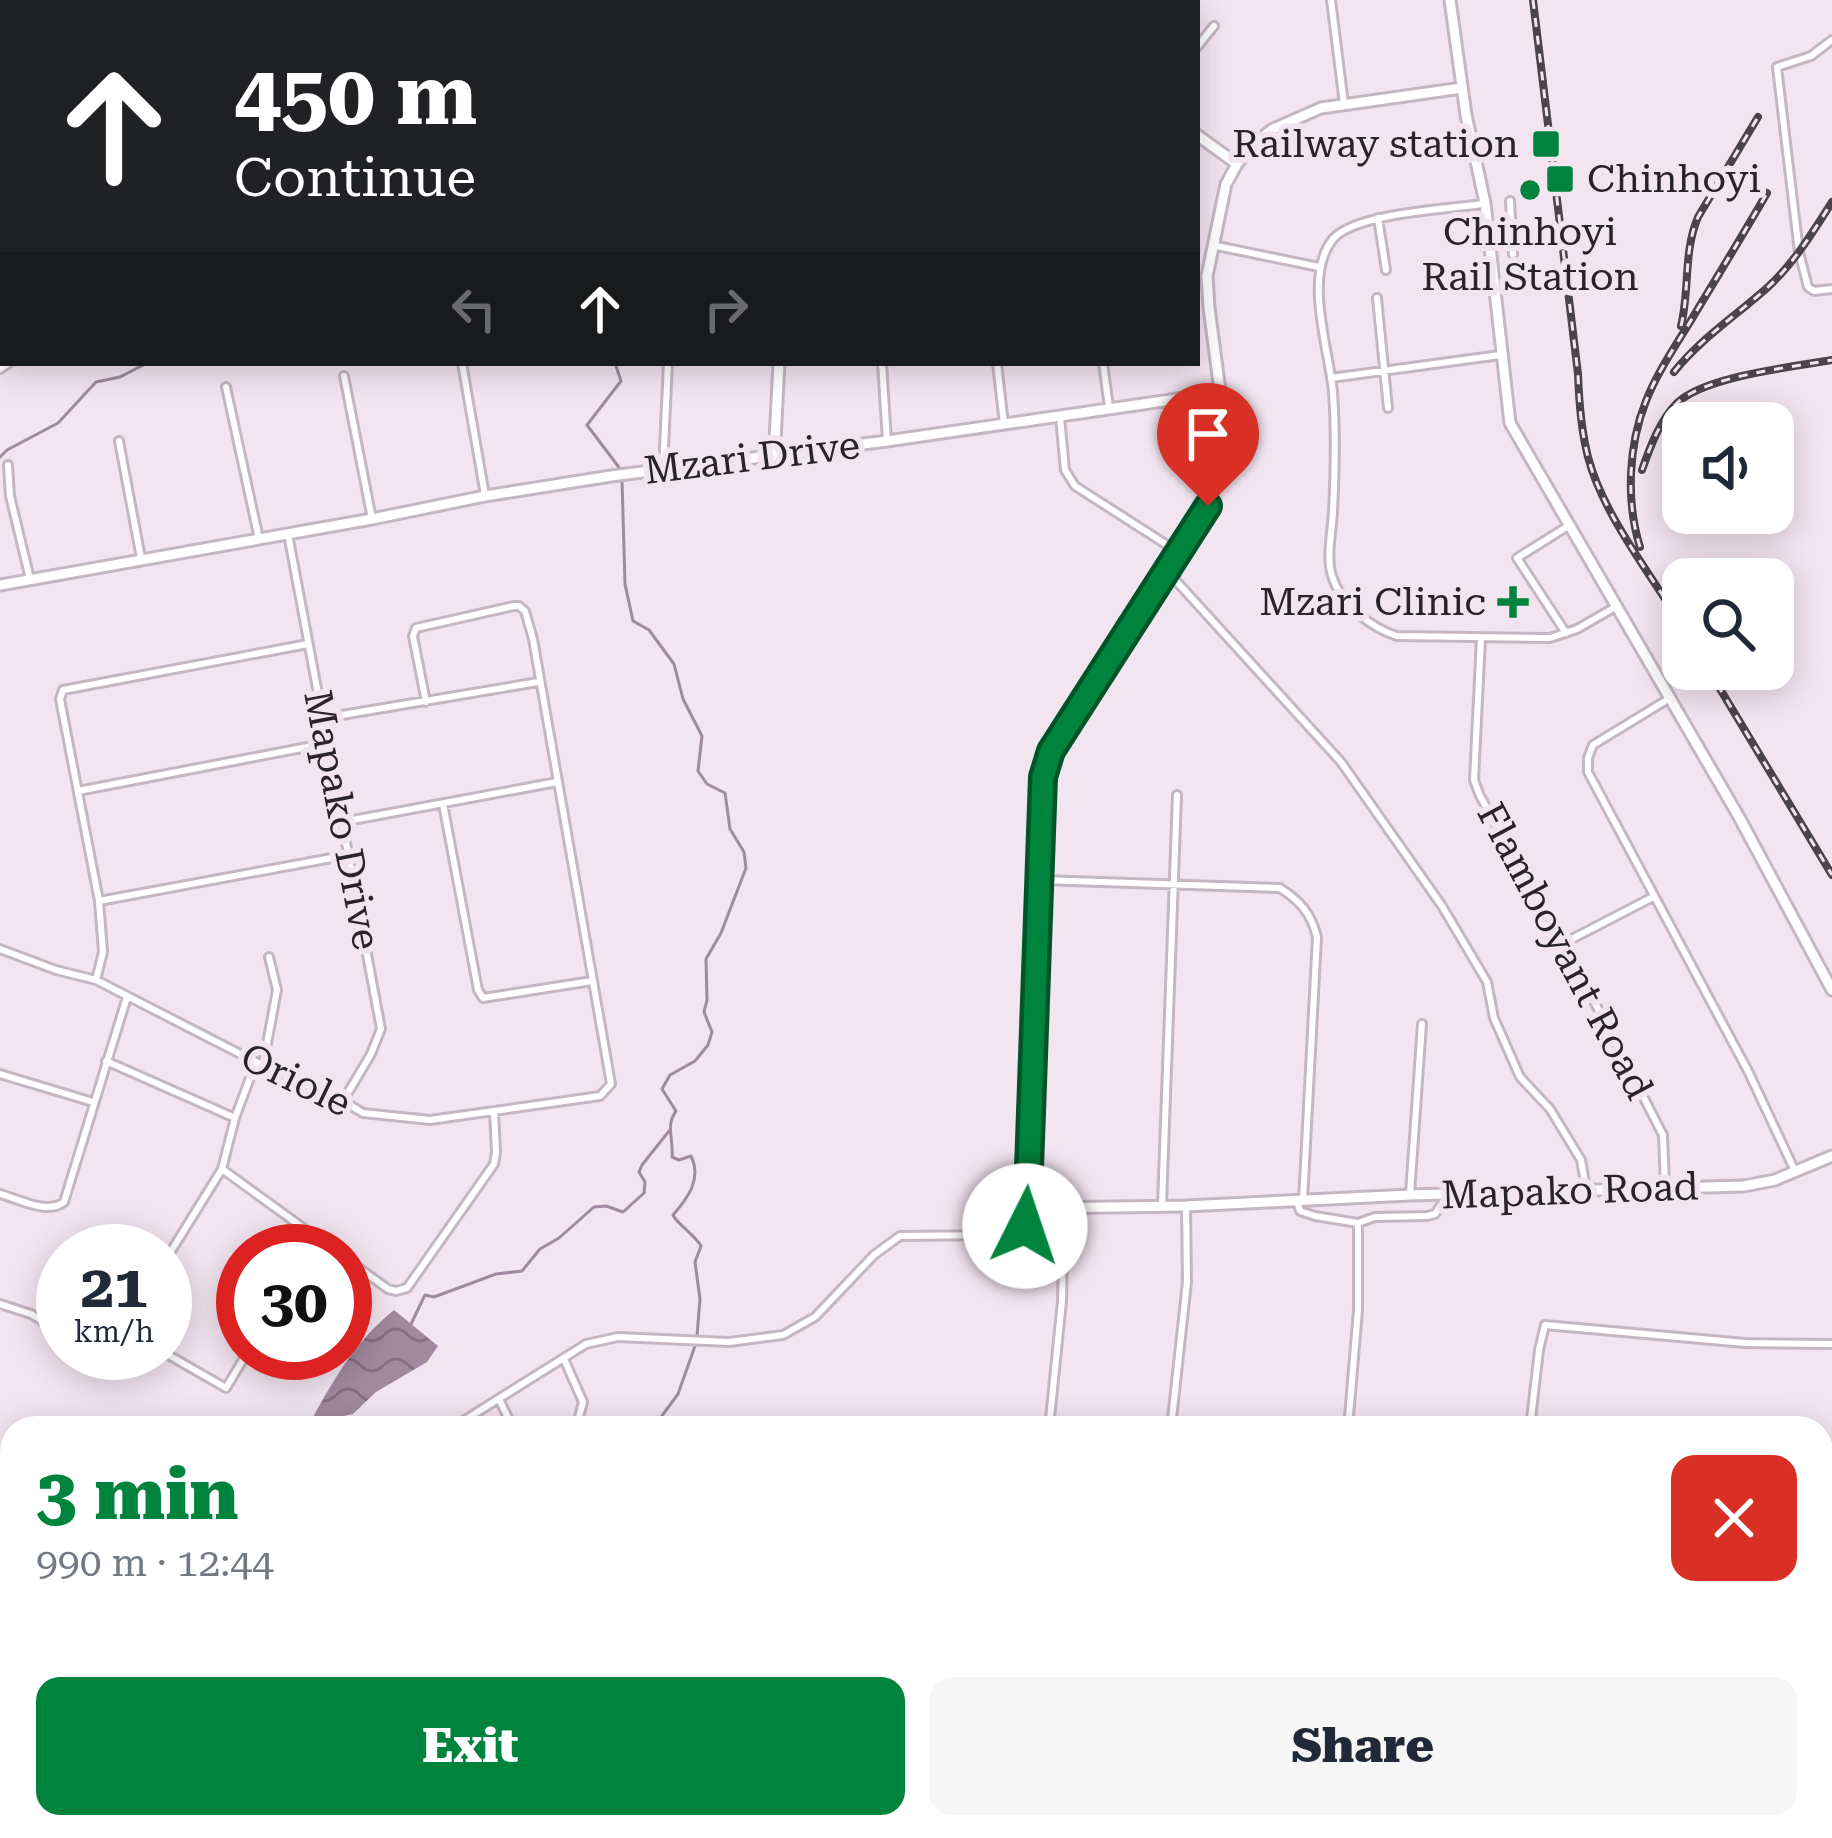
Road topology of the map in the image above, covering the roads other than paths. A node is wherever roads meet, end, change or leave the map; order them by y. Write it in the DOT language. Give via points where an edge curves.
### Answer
graph roads {
  1 [pos="1331,0"];
  2 [pos="1450,0"];
  3 [pos="1214,26"];
  4 [pos="1832,40"];
  5 [pos="1200,42"];
  6 [pos="1462,88"];
  7 [pos="1344,106"];
  8 [pos="1200,137"];
  9 [pos="1237,164"];
  10 [pos="1510,201"];
  11 [pos="1485,203"];
  12 [pos="1378,218"];
  13 [pos="1212,245"];
  14 [pos="1513,254"];
  15 [pos="1319,267"];
  16 [pos="1387,271"];
  17 [pos="1832,290"];
  18 [pos="1377,298"];
  19 [pos="1502,355"];
  20 [pos="463,366"];
  21 [pos="668,366"];
  22 [pos="779,366"];
  23 [pos="882,366"];
  24 [pos="998,366"];
  25 [pos="1103,366"];
  26 [pos="1383,371"];
  27 [pos="344,376"];
  28 [pos="1331,378"];
  29 [pos="226,387"];
  30 [pos="1219,393"];
  31 [pos="1388,408"];
  32 [pos="1109,409"];
  33 [pos="1060,417"];
  34 [pos="1004,424"];
  35 [pos="119,441"];
  36 [pos="887,441"];
  37 [pos="778,455"];
  38 [pos="8,465"];
  39 [pos="663,469"];
  40 [pos="485,496"];
  41 [pos="372,519"];
  42 [pos="1568,526"];
  43 [pos="287,532"];
  44 [pos="259,539"];
  45 [pos="1180,553"];
  46 [pos="141,558"];
  47 [pos="1167,572"];
  48 [pos="29,579"];
  49 [pos="0,585"];
  50 [pos="1616,606"];
  51 [pos="1566,633"];
  52 [pos="1481,638"];
  53 [pos="308,644"];
  54 [pos="538,682"];
  55 [pos="1671,698"];
  56 [pos="426,702"];
  57 [pos="324,718"];
  58 [pos="329,743"];
  59 [pos="557,782"];
  60 [pos="78,791"];
  61 [pos="1177,795"];
  62 [pos="443,804"];
  63 [pos="342,822"];
  64 [pos="348,855"];
  65 [pos="1041,880"];
  66 [pos="1172,885"];
  67 [pos="1653,897"];
  68 [pos="99,901"];
  69 [pos="1564,943"];
  70 [pos="0,949"];
  71 [pos="269,957"];
  72 [pos="96,980"];
  73 [pos="592,981"];
  74 [pos="1832,990"];
  75 [pos="127,997"];
  76 [pos="1422,1024"];
  77 [pos="106,1061"];
  78 [pos="260,1064"];
  79 [pos="0,1074"];
  80 [pos="344,1101"];
  81 [pos="93,1102"];
  82 [pos="494,1112"];
  83 [pos="235,1118"];
  84 [pos="1832,1156"];
  85 [pos="222,1169"];
  86 [pos="1795,1171"];
  87 [pos="1665,1190"];
  88 [pos="1586,1192"];
  89 [pos="0,1194"];
  90 [pos="1410,1195"];
  91 [pos="1447,1196"];
  92 [pos="1300,1201"];
  93 [pos="1031,1204"];
  94 [pos="1162,1205"];
  95 [pos="1186,1205"];
  96 [pos="1064,1207"];
  97 [pos="1358,1222"];
  98 [pos="188,1224"];
  99 [pos="298,1224"];
  100 [pos="372,1277"];
  101 [pos="0,1304"];
  102 [pos="36,1317"];
  103 [pos="1832,1344"];
  104 [pos="564,1358"];
  105 [pos="192,1368"];
  106 [pos="231,1380"];
  107 [pos="499,1399"];
  108 [pos="471,1416"];
  109 [pos="507,1416"];
  110 [pos="579,1416"];
  111 [pos="1049,1416"];
  112 [pos="1172,1416"];
  113 [pos="1349,1416"];
  114 [pos="1531,1416"];
  1 -- 7 [label="street"];
  2 -- 6 [label="street"];
  3 -- 5 [label="street"];
  4 -- 17 [label="street" via="1777,67 1799,252 1808,287"];
  6 -- 7 [label="street"];
  6 -- 11 [label="street"];
  7 -- 9 [label="street" via="1273,129"];
  8 -- 9 [label="street"];
  9 -- 13 [label="street"];
  10 -- 14 [label="street"];
  11 -- 12 [label="street"];
  11 -- 19 [label="street"];
  12 -- 15 [label="street" via="1334,238"];
  12 -- 16 [label="street"];
  13 -- 15 [label="street"];
  13 -- 30 [label="street" via="1207,276"];
  15 -- 28 [label="street"];
  18 -- 26 [label="street"];
  19 -- 26 [label="street"];
  19 -- 42 [label="street" via="1510,423"];
  20 -- 40 [label="street"];
  21 -- 39 [label="street"];
  22 -- 37 [label="street"];
  23 -- 36 [label="street"];
  24 -- 34 [label="street"];
  25 -- 32 [label="street"];
  26 -- 28 [label="street"];
  26 -- 31 [label="street"];
  27 -- 41 [label="street"];
  28 -- 52 [label="street" via="1330,572 1339,592 1377,630"];
  29 -- 44 [label="street"];
  30 -- 32 [label="street, Mzari Drive"];
  30 -- 45 [label="street" via="1224,457"];
  32 -- 33 [label="street, Mzari Drive"];
  33 -- 34 [label="street, Mzari Drive"];
  33 -- 45 [label="street" via="1065,470 1075,486"];
  34 -- 36 [label="street, Mzari Drive"];
  35 -- 46 [label="street"];
  36 -- 37 [label="street, Mzari Drive"];
  37 -- 39 [label="street, Mzari Drive"];
  38 -- 48 [label="street"];
  39 -- 40 [label="street, Mzari Drive"];
  40 -- 41 [label="street, Mzari Drive"];
  41 -- 43 [label="street, Mzari Drive"];
  42 -- 50 [label="street"];
  42 -- 51 [label="street" via="1517,558"];
  43 -- 44 [label="street, Mzari Drive"];
  43 -- 53 [label="street, Mapako Drive"];
  44 -- 46 [label="street, Mzari Drive"];
  45 -- 47 [label="street"];
  46 -- 48 [label="street, Mzari Drive"];
  47 -- 65 [label="street" via="1051,751"];
  47 -- 88 [label="street" via="1341,762 1442,906 1487,982 1520,1077 1581,1160"];
  48 -- 49 [label="street, Mzari Drive"];
  50 -- 51 [label="street"];
  50 -- 55 [label="street"];
  51 -- 52 [label="street"];
  52 -- 69 [label="street, Flamboyant Road" via="1474,780"];
  53 -- 57 [label="street, Mapako Drive"];
  53 -- 60 [label="street" via="63,690"];
  54 -- 56 [label="street"];
  54 -- 56 [label="street" via="519,605 416,628"];
  54 -- 59 [label="street"];
  55 -- 67 [label="street" via="1593,745 1588,758"];
  55 -- 74 [label="street"];
  56 -- 57 [label="street"];
  57 -- 58 [label="street, Mapako Drive"];
  58 -- 60 [label="street"];
  58 -- 63 [label="street, Mapako Drive"];
  59 -- 62 [label="street"];
  59 -- 73 [label="street"];
  60 -- 68 [label="street"];
  61 -- 66 [label="street"];
  62 -- 63 [label="street"];
  62 -- 73 [label="street" via="484,998"];
  63 -- 64 [label="street, Mapako Drive"];
  64 -- 68 [label="street"];
  64 -- 80 [label="street, Mapako Drive" via="380,1029"];
  65 -- 66 [label="street"];
  65 -- 93 [label="street"];
  66 -- 92 [label="street" via="1280,888 1312,918"];
  66 -- 94 [label="street"];
  67 -- 69 [label="street"];
  67 -- 86 [label="street"];
  68 -- 72 [label="street"];
  69 -- 87 [label="street, Flamboyant Road" via="1664,1135"];
  70 -- 72 [label="street, Oriole"];
  71 -- 78 [label="street" via="277,990"];
  72 -- 75 [label="street, Oriole"];
  73 -- 82 [label="street, Oriole" via="609,1089"];
  75 -- 77 [label="street"];
  75 -- 78 [label="street, Oriole"];
  76 -- 90 [label="street"];
  77 -- 81 [label="street"];
  77 -- 83 [label="street"];
  78 -- 80 [label="street, Oriole"];
  78 -- 83 [label="street"];
  79 -- 81 [label="street"];
  80 -- 82 [label="street, Oriole" via="363,1113 430,1120"];
  81 -- 89 [label="street" via="64,1202 47,1208"];
  82 -- 100 [label="street" via="494,1164 407,1288 388,1289"];
  83 -- 85 [label="street"];
  84 -- 86 [label="street, Mapako Road"];
  85 -- 98 [label="street"];
  85 -- 99 [label="street"];
  86 -- 87 [label="street, Mapako Road" via="1744,1186"];
  87 -- 88 [label="street, Mapako Road"];
  88 -- 91 [label="street, Mapako Road"];
  90 -- 91 [label="street, Mapako Road"];
  90 -- 92 [label="street, Mapako Road"];
  91 -- 97 [label="street" via="1435,1214"];
  92 -- 95 [label="street, Mapako Road"];
  92 -- 97 [label="street" via="1300,1211"];
  93 -- 96 [label="street, Mapako Road"];
  93 -- 104 [label="street" via="1016,1232 900,1236 815,1317 782,1335 729,1342 618,1336"];
  94 -- 95 [label="street, Mapako Road"];
  94 -- 96 [label="street, Mapako Road"];
  95 -- 112 [label="street"];
  96 -- 111 [label="street"];
  97 -- 113 [label="street"];
  101 -- 102 [label="street"];
  103 -- 114 [label="street" via="1545,1325"];
  104 -- 107 [label="street"];
  104 -- 110 [label="street" via="583,1402"];
  105 -- 106 [label="street" via="226,1388"];
  107 -- 108 [label="street"];
  107 -- 109 [label="street"];
}
